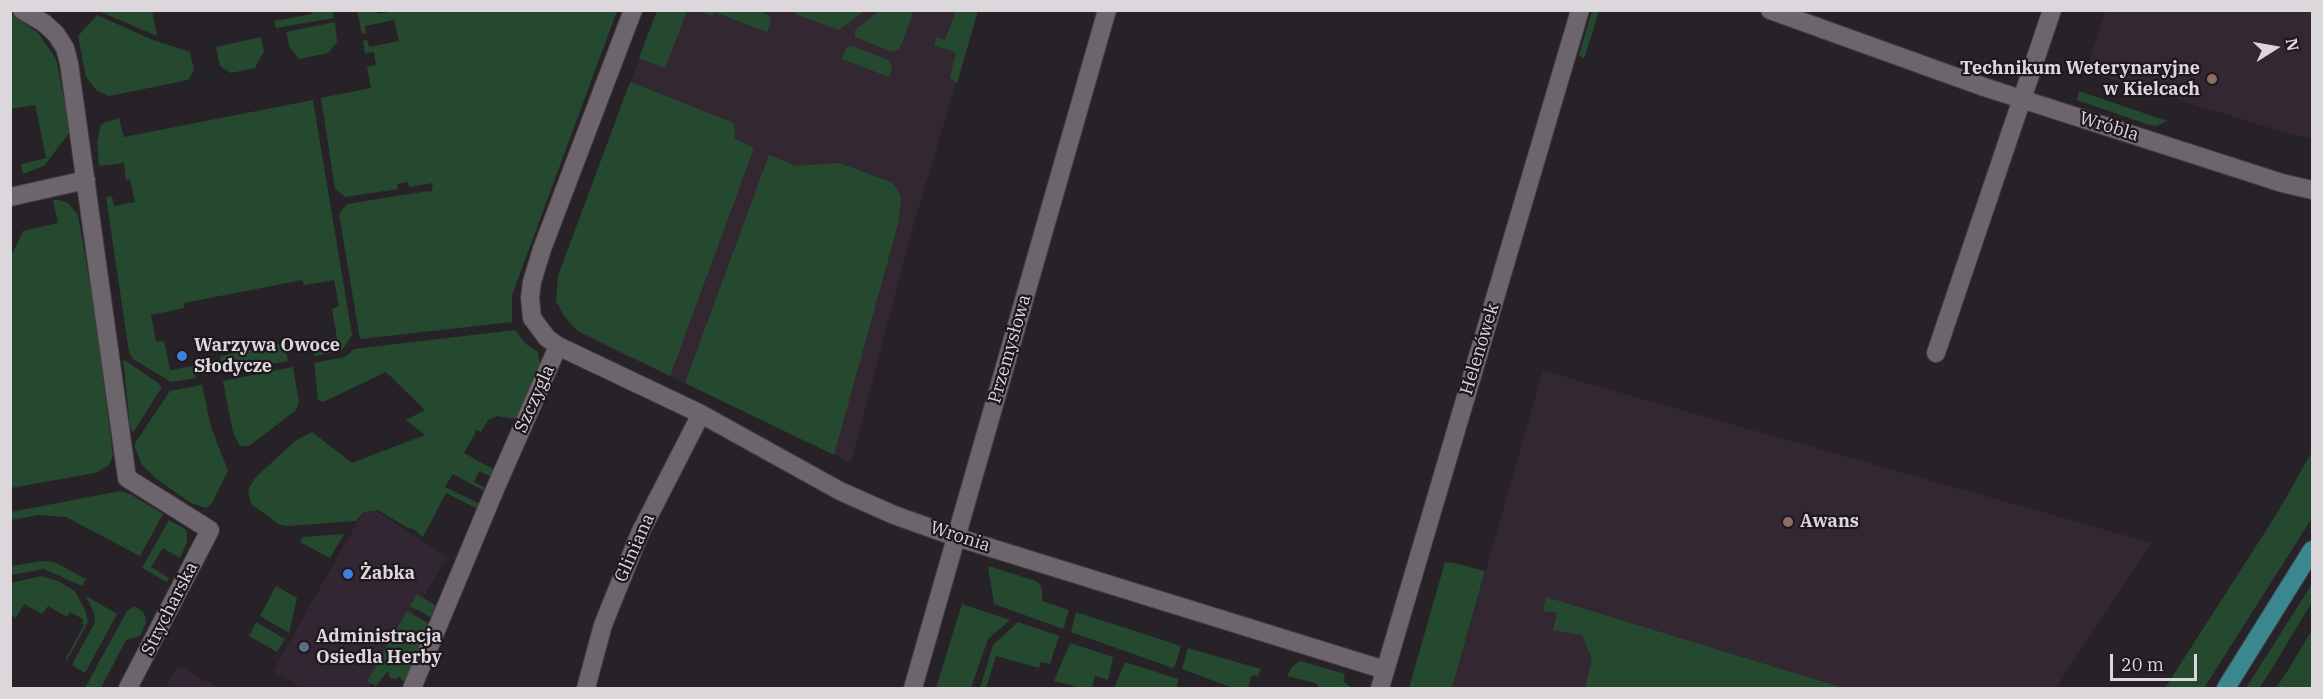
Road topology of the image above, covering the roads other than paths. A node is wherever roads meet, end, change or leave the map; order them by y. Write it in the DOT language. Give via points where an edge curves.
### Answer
graph roads {
  1 [pos="22,10"];
  2 [pos="633,10"];
  3 [pos="1107,10"];
  4 [pos="1581,10"];
  5 [pos="1770,10"];
  6 [pos="2052,10"];
  7 [pos="2022,99"];
  8 [pos="86,180"];
  9 [pos="2313,190"];
  10 [pos="10,196"];
  11 [pos="558,346"];
  12 [pos="1936,353"];
  13 [pos="701,414"];
  14 [pos="956,537"];
  15 [pos="2313,550"];
  16 [pos="1385,670"];
  17 [pos="129,688"];
  18 [pos="412,688"];
  19 [pos="586,688"];
  20 [pos="913,688"];
  21 [pos="1380,688"];
  22 [pos="2226,688"];
  1 -- 8 [label="street" via="44,23 65,48"];
  2 -- 11 [label="street, Szczygla" via="532,282 532,318"];
  3 -- 14 [label="street, Przemysłowa"];
  4 -- 16 [label="street, Helenówek"];
  5 -- 7 [label="street, Wróbla"];
  6 -- 7 [label="street"];
  7 -- 9 [label="street, Wróbla"];
  7 -- 12 [label="street"];
  8 -- 10 [label="street"];
  8 -- 17 [label="street, Strycharska" via="127,478 210,530"];
  11 -- 13 [label="street, Wronia"];
  11 -- 18 [label="street, Szczygla"];
  13 -- 14 [label="street, Wronia" via="840,491"];
  13 -- 19 [label="street, Gliniana" via="636,543 603,625"];
  14 -- 16 [label="street, Wronia"];
  14 -- 20 [label="street, Przemysłowa"];
  15 -- 22 [label="main road"];
  16 -- 21 [label="street, Helenówek"];
}
